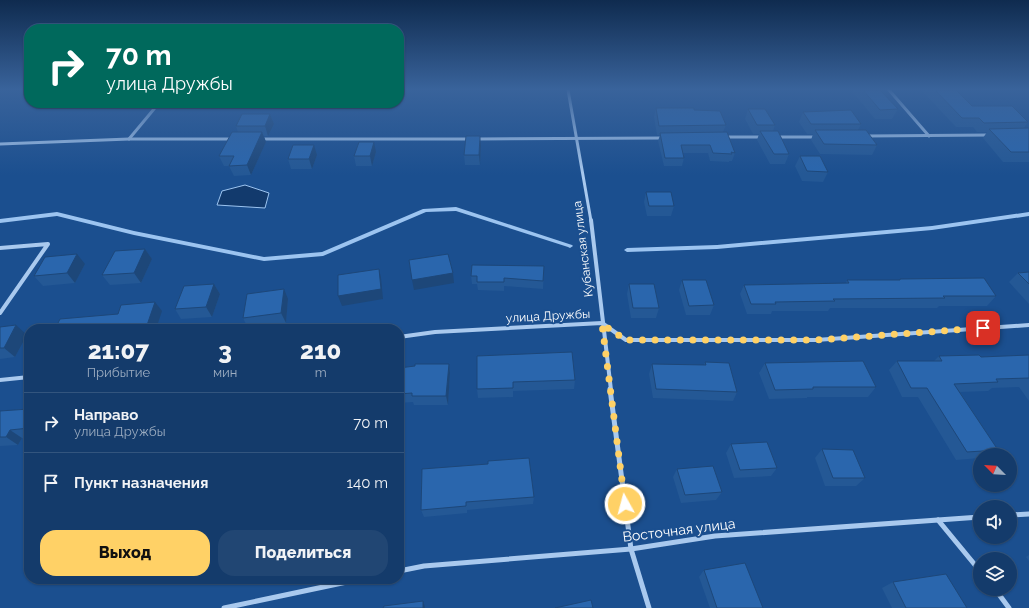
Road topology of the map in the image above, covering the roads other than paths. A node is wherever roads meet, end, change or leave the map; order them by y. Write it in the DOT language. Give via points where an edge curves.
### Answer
graph roads {
  1 [pos="146,118"];
  2 [pos="574,118"];
  3 [pos="914,118"];
  4 [pos="991,135"];
  5 [pos="825,136"];
  6 [pos="865,136"];
  7 [pos="929,136"];
  8 [pos="722,137"];
  9 [pos="666,138"];
  10 [pos="129,139"];
  11 [pos="239,139"];
  12 [pos="255,139"];
  13 [pos="578,139"];
  14 [pos="0,144"];
  15 [pos="0,248"];
  16 [pos="0,313"];
  17 [pos="602,324"];
  18 [pos="1029,325"];
  19 [pos="404,336"];
  20 [pos="24,378"];
  21 [pos="0,380"];
  22 [pos="1029,514"];
  23 [pos="1017,515"];
  24 [pos="973,518"];
  25 [pos="938,520"];
  26 [pos="631,549"];
  27 [pos="973,562"];
  28 [pos="404,570"];
  29 [pos="337,584"];
  30 [pos="1000,596"];
  31 [pos="224,608"];
  32 [pos="649,608"];
  33 [pos="1009,608"];
  1 -- 10 [label="street"];
  2 -- 13 [label="street, Кубанская улица"];
  3 -- 7 [label="street"];
  4 -- 7 [label="street"];
  5 -- 8 [label="street"];
  6 -- 7 [label="street"];
  9 -- 13 [label="street"];
  10 -- 11 [label="street"];
  10 -- 14 [label="street"];
  12 -- 13 [label="street"];
  13 -- 17 [label="street, Кубанская улица" via="593,230"];
  15 -- 16 [label="street" via="48,244"];
  17 -- 18 [label="street, улица Дружбы" via="626,340 816,340"];
  17 -- 19 [label="street, улица Дружбы" via="435,332"];
  17 -- 26 [label="street, Кубанская улица"];
  20 -- 21 [label="street"];
  22 -- 23 [label="street"];
  24 -- 25 [label="street, Восточная улица"];
  25 -- 26 [label="street, Восточная улица" via="715,536"];
  25 -- 27 [label="street"];
  26 -- 28 [label="street, Восточная улица" via="424,566"];
  26 -- 32 [label="street, Кубанская улица"];
  29 -- 31 [label="street"];
  30 -- 33 [label="street"];
}
